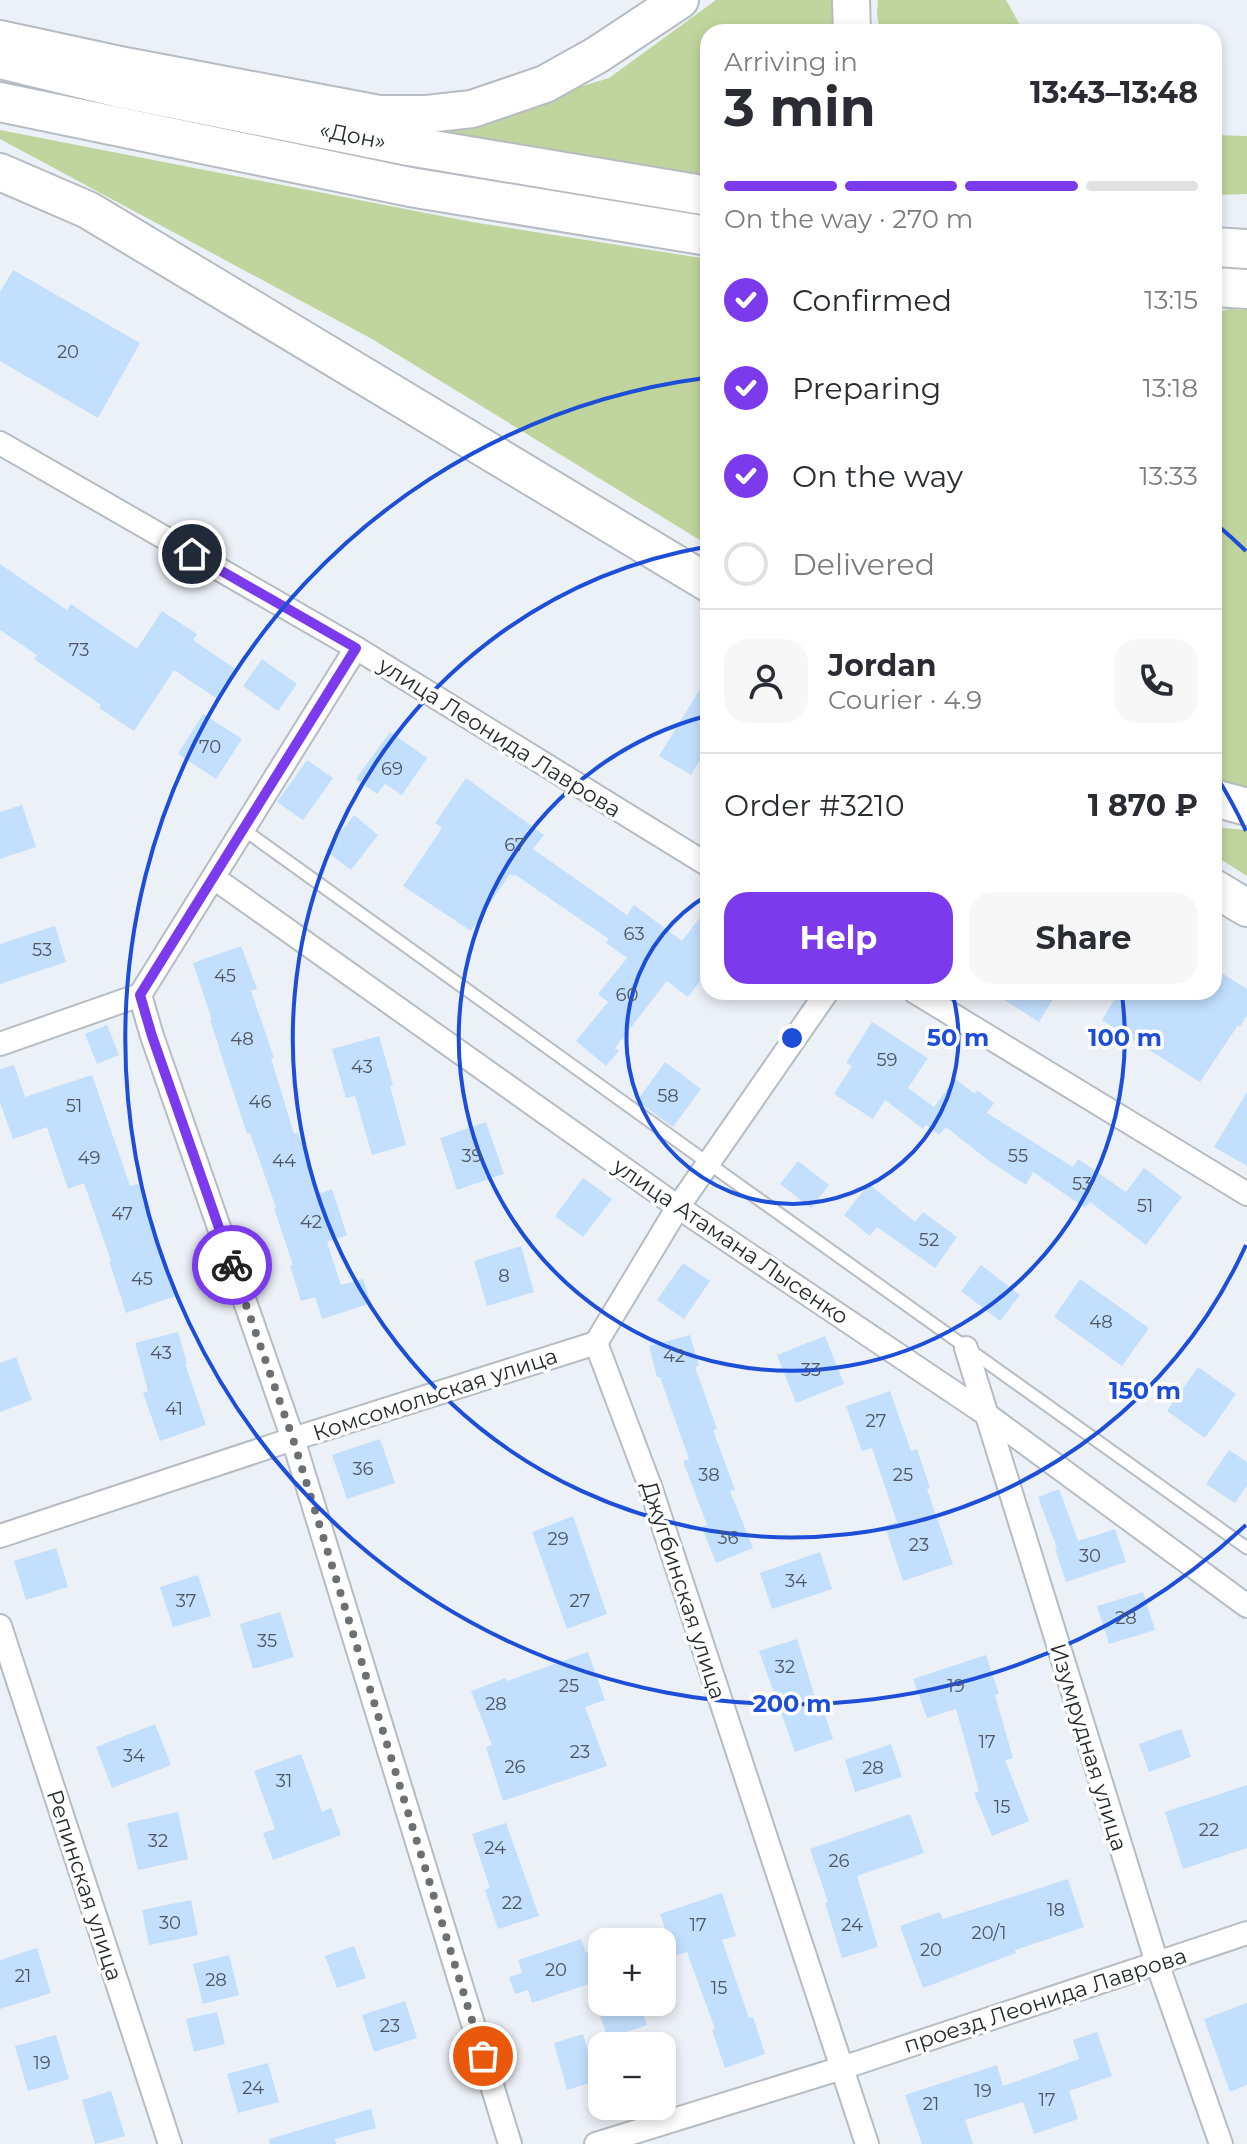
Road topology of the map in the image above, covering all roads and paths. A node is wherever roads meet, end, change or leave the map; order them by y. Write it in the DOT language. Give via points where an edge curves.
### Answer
graph roads {
  1 [pos="680,0"];
  2 [pos="851,0"];
  3 [pos="852,24"];
  4 [pos="0,39"];
  5 [pos="0,59"];
  6 [pos="0,102"];
  7 [pos="0,172"];
  8 [pos="700,195"];
  9 [pos="700,235"];
  10 [pos="1222,247"];
  11 [pos="1247,249"];
  12 [pos="1222,287"];
  13 [pos="1247,289"];
  14 [pos="0,443"];
  15 [pos="700,578"];
  16 [pos="356,648"];
  17 [pos="1222,800"];
  18 [pos="1247,807"];
  19 [pos="243,828"];
  20 [pos="700,860"];
  21 [pos="214,878"];
  22 [pos="1222,893"];
  23 [pos="1247,908"];
  24 [pos="140,995"];
  25 [pos="821,1000"];
  26 [pos="928,1000"];
  27 [pos="0,1044"];
  28 [pos="708,1163"];
  29 [pos="1247,1194"];
  30 [pos="678,1207"];
  31 [pos="596,1343"];
  32 [pos="966,1348"];
  33 [pos="986,1414"];
  34 [pos="293,1439"];
  35 [pos="0,1536"];
  36 [pos="1247,1548"];
  37 [pos="1247,1606"];
  38 [pos="0,1626"];
  39 [pos="1247,1933"];
  40 [pos="1157,1963"];
  41 [pos="842,2068"];
  42 [pos="170,2144"];
  43 [pos="510,2144"];
  44 [pos="596,2144"];
  45 [pos="867,2144"];
  46 [pos="1221,2144"];
  1 -- 4 [label="main road" via="545,84 472,109 427,114 379,114"];
  2 -- 3 [label="main road"];
  5 -- 8 [label="highway, «Дон»" via="409,146"];
  6 -- 9 [label="highway, «Дон»" via="410,187"];
  7 -- 15 [label="main road" via="88,210"];
  10 -- 11 [label="highway"];
  12 -- 13 [label="highway"];
  14 -- 16 [label="street, улица Леонида Лаврова"];
  16 -- 19 [label="street"];
  16 -- 20 [label="street, улица Леонида Лаврова"];
  17 -- 18 [label="main road"];
  19 -- 21 [label="street"];
  19 -- 28 [label="lane"];
  21 -- 24 [label="street"];
  21 -- 30 [label="street, улица Атамана Лысенко"];
  22 -- 23 [label="main road"];
  24 -- 27 [label="street"];
  24 -- 34 [label="street"];
  25 -- 28 [label="street"];
  26 -- 29 [label="street"];
  28 -- 30 [label="street"];
  28 -- 32 [label="lane"];
  30 -- 31 [label="street"];
  30 -- 33 [label="street, улица Атамана Лысенко"];
  31 -- 34 [label="street, Комсомольская улица"];
  31 -- 41 [label="street, Джугбинская улица" via="651,1489"];
  32 -- 33 [label="street, Изумрудная улица"];
  32 -- 36 [label="lane"];
  33 -- 37 [label="street, улица Атамана Лысенко"];
  33 -- 40 [label="street, Изумрудная улица"];
  34 -- 35 [label="street, Комсомольская улица"];
  34 -- 43 [label="street"];
  38 -- 42 [label="street, Репинская улица"];
  39 -- 40 [label="street, проезд Леонида Лаврова"];
  40 -- 41 [label="street, проезд Леонида Лаврова"];
  40 -- 46 [label="street, Изумрудная улица"];
  41 -- 44 [label="street, проезд Леонида Лаврова"];
  41 -- 45 [label="street, Джугбинская улица"];
}
